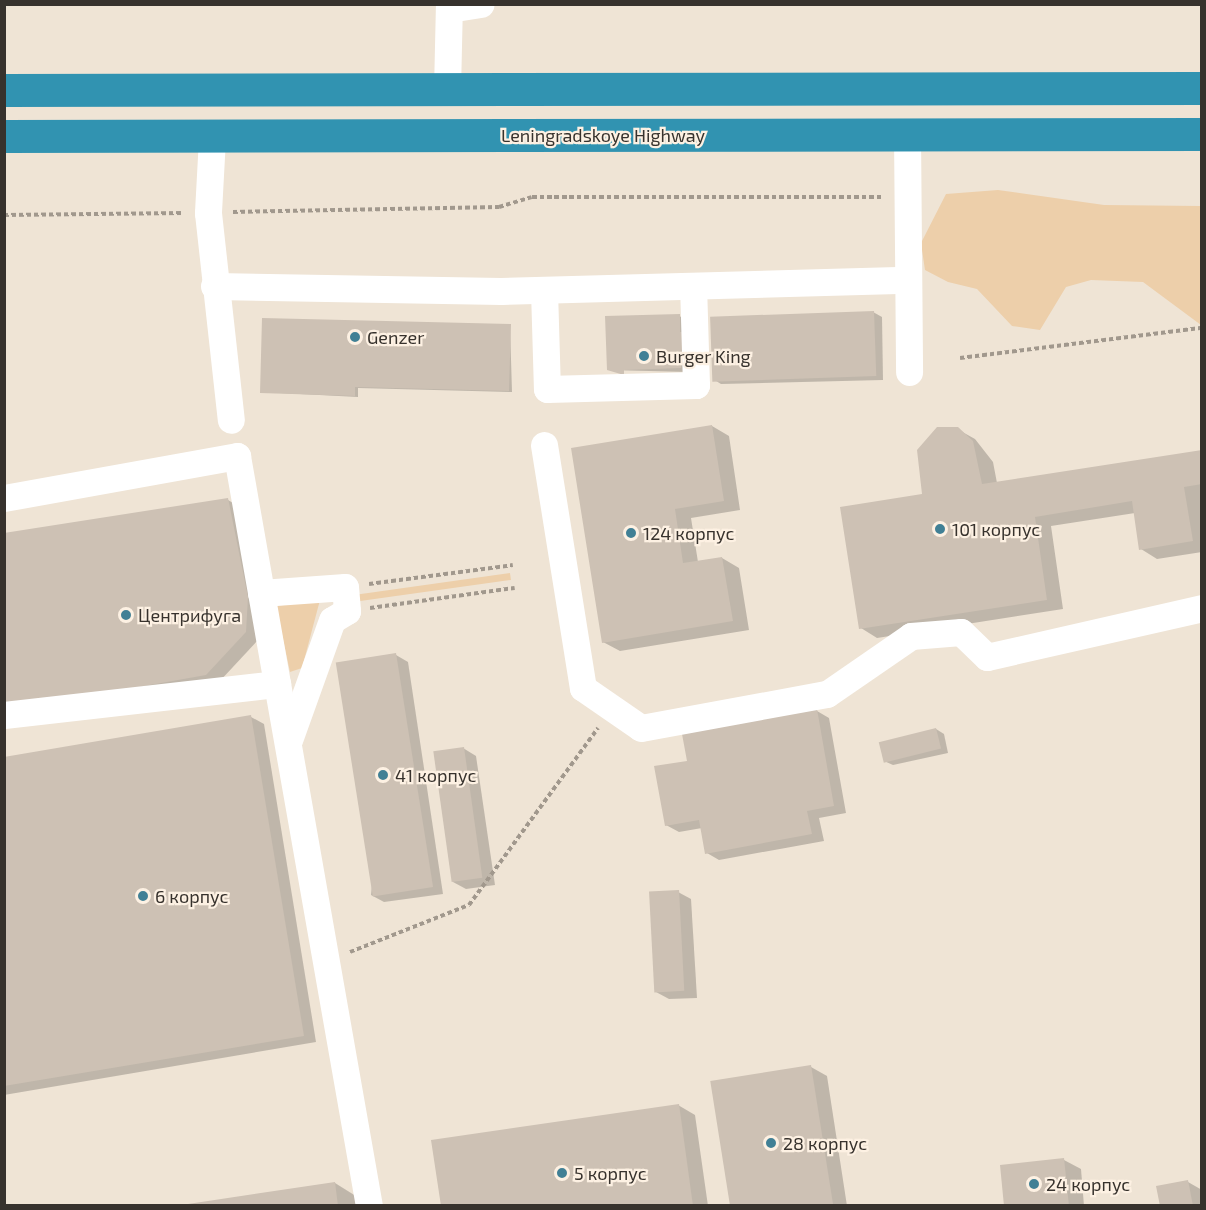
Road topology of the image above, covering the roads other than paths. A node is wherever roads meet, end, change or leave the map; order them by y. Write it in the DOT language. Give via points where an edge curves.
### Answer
graph roads {
  1 [pos="481,4"];
  2 [pos="449,7"];
  3 [pos="4,81"];
  4 [pos="1202,88"];
  5 [pos="4,90"];
  6 [pos="447,90"];
  7 [pos="61,91"];
  8 [pos="907,133"];
  9 [pos="1202,134"];
  10 [pos="4,136"];
  11 [pos="212,138"];
  12 [pos="906,280"];
  13 [pos="214,286"];
  14 [pos="693,286"];
  15 [pos="544,290"];
  16 [pos="909,372"];
  17 [pos="231,420"];
  18 [pos="544,445"];
  19 [pos="4,498"];
  20 [pos="261,593"];
  21 [pos="1202,608"];
  22 [pos="277,684"];
  23 [pos="4,715"];
  24 [pos="288,743"];
  25 [pos="369,1206"];
  1 -- 2 [label="street"];
  2 -- 6 [label="street"];
  3 -- 7 [label="street"];
  4 -- 6 [label="highway"];
  5 -- 7 [label="highway"];
  6 -- 7 [label="highway"];
  8 -- 9 [label="highway, Leningradskoye Highway"];
  8 -- 11 [label="highway, Leningradskoye Highway"];
  8 -- 12 [label="street"];
  10 -- 11 [label="highway, Leningradskoye Highway"];
  11 -- 13 [label="street" via="208,213"];
  12 -- 14 [label="street"];
  12 -- 16 [label="street"];
  13 -- 15 [label="street"];
  13 -- 17 [label="street"];
  14 -- 15 [label="street"];
  14 -- 15 [label="street" via="696,385 547,389"];
  18 -- 21 [label="street" via="583,688 641,728 827,694 911,636 961,632 987,657"];
  19 -- 20 [label="street" via="237,456"];
  20 -- 22 [label="street"];
  20 -- 24 [label="street" via="346,599 332,620"];
  22 -- 23 [label="street"];
  22 -- 24 [label="street"];
  24 -- 25 [label="street"];
}
